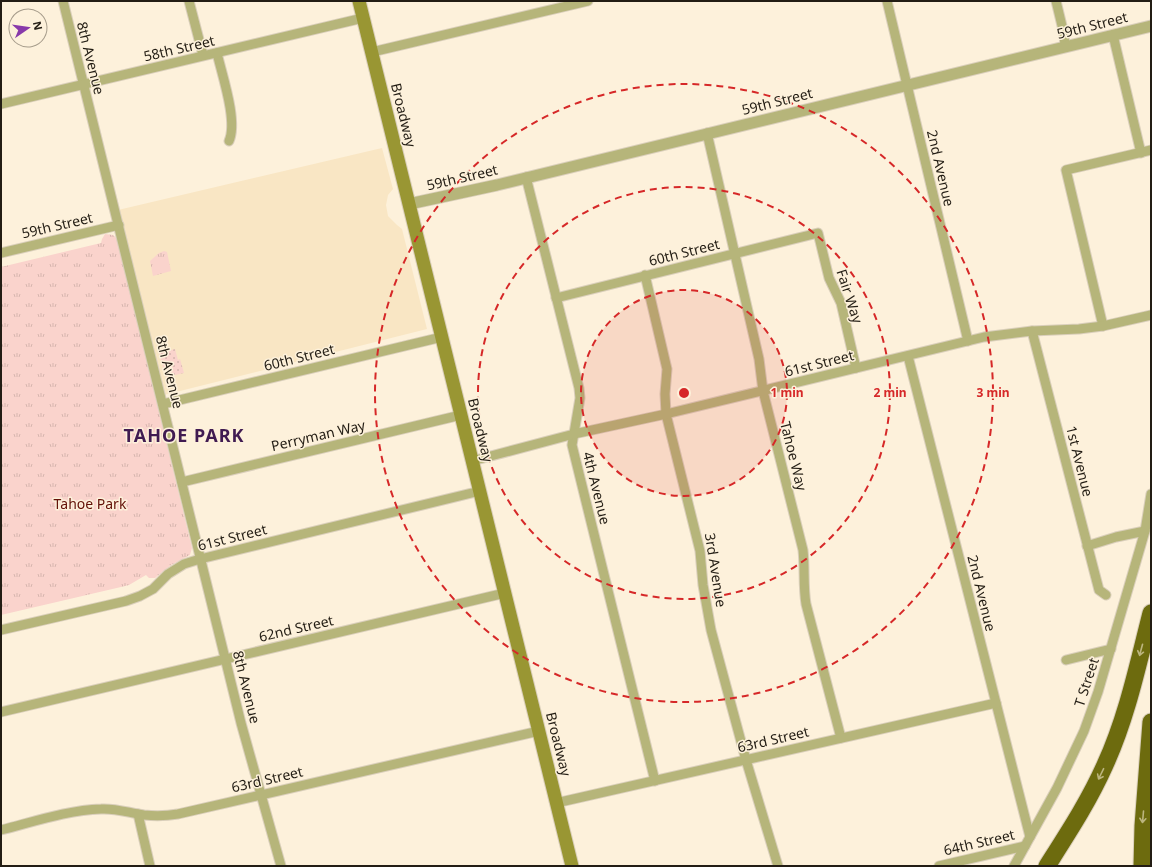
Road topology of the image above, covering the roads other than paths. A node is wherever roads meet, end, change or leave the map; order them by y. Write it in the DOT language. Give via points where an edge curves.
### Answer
graph roads {
  1 [pos="63,1"];
  2 [pos="189,1"];
  3 [pos="359,1"];
  4 [pos="588,1"];
  5 [pos="887,1"];
  6 [pos="1056,1"];
  7 [pos="363,18"];
  8 [pos="1151,26"];
  9 [pos="1113,35"];
  10 [pos="1065,47"];
  11 [pos="372,52"];
  12 [pos="216,53"];
  13 [pos="203,55"];
  14 [pos="84,85"];
  15 [pos="907,85"];
  16 [pos="1,104"];
  17 [pos="707,134"];
  18 [pos="229,141"];
  19 [pos="1151,150"];
  20 [pos="1141,153"];
  21 [pos="526,177"];
  22 [pos="409,204"];
  23 [pos="119,225"];
  24 [pos="818,233"];
  25 [pos="1,253"];
  26 [pos="735,254"];
  27 [pos="645,275"];
  28 [pos="556,298"];
  29 [pos="1151,315"];
  30 [pos="1102,326"];
  31 [pos="1032,331"];
  32 [pos="442,337"];
  33 [pos="968,341"];
  34 [pos="908,356"];
  35 [pos="856,368"];
  36 [pos="763,391"];
  37 [pos="163,404"];
  38 [pos="666,414"];
  39 [pos="461,415"];
  40 [pos="574,434"];
  41 [pos="472,461"];
  42 [pos="182,482"];
  43 [pos="480,492"];
  44 [pos="1151,494"];
  45 [pos="1145,531"];
  46 [pos="1087,546"];
  47 [pos="200,559"];
  48 [pos="505,592"];
  49 [pos="1106,595"];
  50 [pos="1151,613"];
  51 [pos="1,630"];
  52 [pos="1111,649"];
  53 [pos="225,660"];
  54 [pos="1066,660"];
  55 [pos="996,703"];
  56 [pos="1,712"];
  57 [pos="1151,722"];
  58 [pos="539,731"];
  59 [pos="841,738"];
  60 [pos="746,760"];
  61 [pos="655,781"];
  62 [pos="262,795"];
  63 [pos="556,803"];
  64 [pos="138,814"];
  65 [pos="1,830"];
  66 [pos="1030,837"];
  67 [pos="1025,846"];
  68 [pos="150,866"];
  69 [pos="281,866"];
  70 [pos="572,866"];
  71 [pos="778,866"];
  72 [pos="939,866"];
  73 [pos="1014,866"];
  74 [pos="1047,866"];
  75 [pos="1142,866"];
  1 -- 14 [label="street, 8th Avenue"];
  2 -- 13 [label="street"];
  3 -- 7 [label="main road, Broadway"];
  4 -- 11 [label="street"];
  5 -- 15 [label="street, 2nd Avenue"];
  6 -- 10 [label="street"];
  7 -- 11 [label="main road, Broadway"];
  7 -- 12 [label="street, 58th Street"];
  8 -- 9 [label="street, 59th Street"];
  9 -- 10 [label="street, 59th Street"];
  9 -- 20 [label="street"];
  10 -- 15 [label="street, 59th Street"];
  11 -- 22 [label="main road, Broadway"];
  12 -- 13 [label="street, 58th Street"];
  12 -- 18 [label="street" via="232,118 232,136"];
  13 -- 14 [label="street, 58th Street"];
  14 -- 16 [label="street, 58th Street"];
  14 -- 23 [label="street, 8th Avenue"];
  15 -- 17 [label="street, 59th Street"];
  15 -- 33 [label="street, 2nd Avenue"];
  17 -- 21 [label="street, 59th Street"];
  17 -- 26 [label="street, Tahoe Way"];
  19 -- 20 [label="street"];
  20 -- 30 [label="street" via="1066,170"];
  21 -- 22 [label="street, 59th Street"];
  21 -- 28 [label="street, 4th Avenue"];
  22 -- 32 [label="main road, Broadway"];
  23 -- 25 [label="street, 59th Street"];
  23 -- 37 [label="street, 8th Avenue"];
  24 -- 26 [label="street, 60th Street"];
  24 -- 35 [label="street, Fair Way" via="829,278 841,303"];
  26 -- 27 [label="street, 60th Street"];
  26 -- 36 [label="street, Tahoe Way" via="759,359"];
  27 -- 28 [label="street, 60th Street"];
  27 -- 38 [label="street, 3rd Avenue" via="667,369"];
  28 -- 40 [label="street, 4th Avenue" via="579,388 580,398"];
  29 -- 30 [label="street, 61st Street"];
  30 -- 31 [label="street, 61st Street"];
  31 -- 33 [label="street, 61st Street"];
  31 -- 46 [label="street, 1st Avenue"];
  32 -- 37 [label="street, 60th Street"];
  32 -- 39 [label="main road, Broadway"];
  33 -- 34 [label="street, 61st Street"];
  34 -- 35 [label="street, 61st Street"];
  34 -- 55 [label="street, 2nd Avenue"];
  35 -- 36 [label="street, 61st Street"];
  36 -- 38 [label="street, 61st Street"];
  36 -- 59 [label="street, Tahoe Way" via="803,550 806,604"];
  37 -- 42 [label="street, 8th Avenue"];
  38 -- 40 [label="street, 61st Street"];
  38 -- 60 [label="street, 3rd Avenue" via="700,551 711,630"];
  39 -- 41 [label="main road, Broadway"];
  39 -- 42 [label="street, Perryman Way"];
  40 -- 41 [label="street, 61st Street"];
  40 -- 61 [label="street, 4th Avenue" via="572,445"];
  41 -- 43 [label="main road, Broadway"];
  42 -- 47 [label="street, 8th Avenue"];
  43 -- 47 [label="street, 61st Street"];
  43 -- 48 [label="main road, Broadway"];
  44 -- 45 [label="street, T Street"];
  45 -- 46 [label="street"];
  45 -- 52 [label="street, T Street"];
  46 -- 49 [label="street, 1st Avenue" via="1100,590"];
  47 -- 51 [label="street, 61st Street" via="184,564 152,589 126,601"];
  47 -- 53 [label="street, 8th Avenue"];
  48 -- 53 [label="street, 62nd Street"];
  48 -- 58 [label="main road, Broadway"];
  50 -- 74 [label="highway, one-way" via="1123,718 1106,764 1083,809"];
  52 -- 54 [label="street"];
  52 -- 66 [label="street, T Street" via="1084,732"];
  53 -- 56 [label="street, 62nd Street"];
  53 -- 62 [label="street, 8th Avenue"];
  55 -- 59 [label="street, 63rd Street"];
  55 -- 66 [label="street, 2nd Avenue"];
  57 -- 75 [label="highway, one-way"];
  58 -- 62 [label="street, 63rd Street"];
  58 -- 63 [label="main road, Broadway"];
  59 -- 60 [label="street, 63rd Street"];
  60 -- 61 [label="street, 63rd Street"];
  60 -- 71 [label="street, 3rd Avenue"];
  61 -- 63 [label="street, 63rd Street"];
  62 -- 64 [label="street, 63rd Street" via="178,814"];
  62 -- 69 [label="street, 8th Avenue"];
  63 -- 70 [label="main road, Broadway"];
  64 -- 65 [label="street, 63rd Street" via="102,808 82,810"];
  64 -- 68 [label="street"];
  66 -- 67 [label="street, T Street"];
  67 -- 72 [label="street, 64th Street"];
  67 -- 73 [label="street, T Street"];
}
